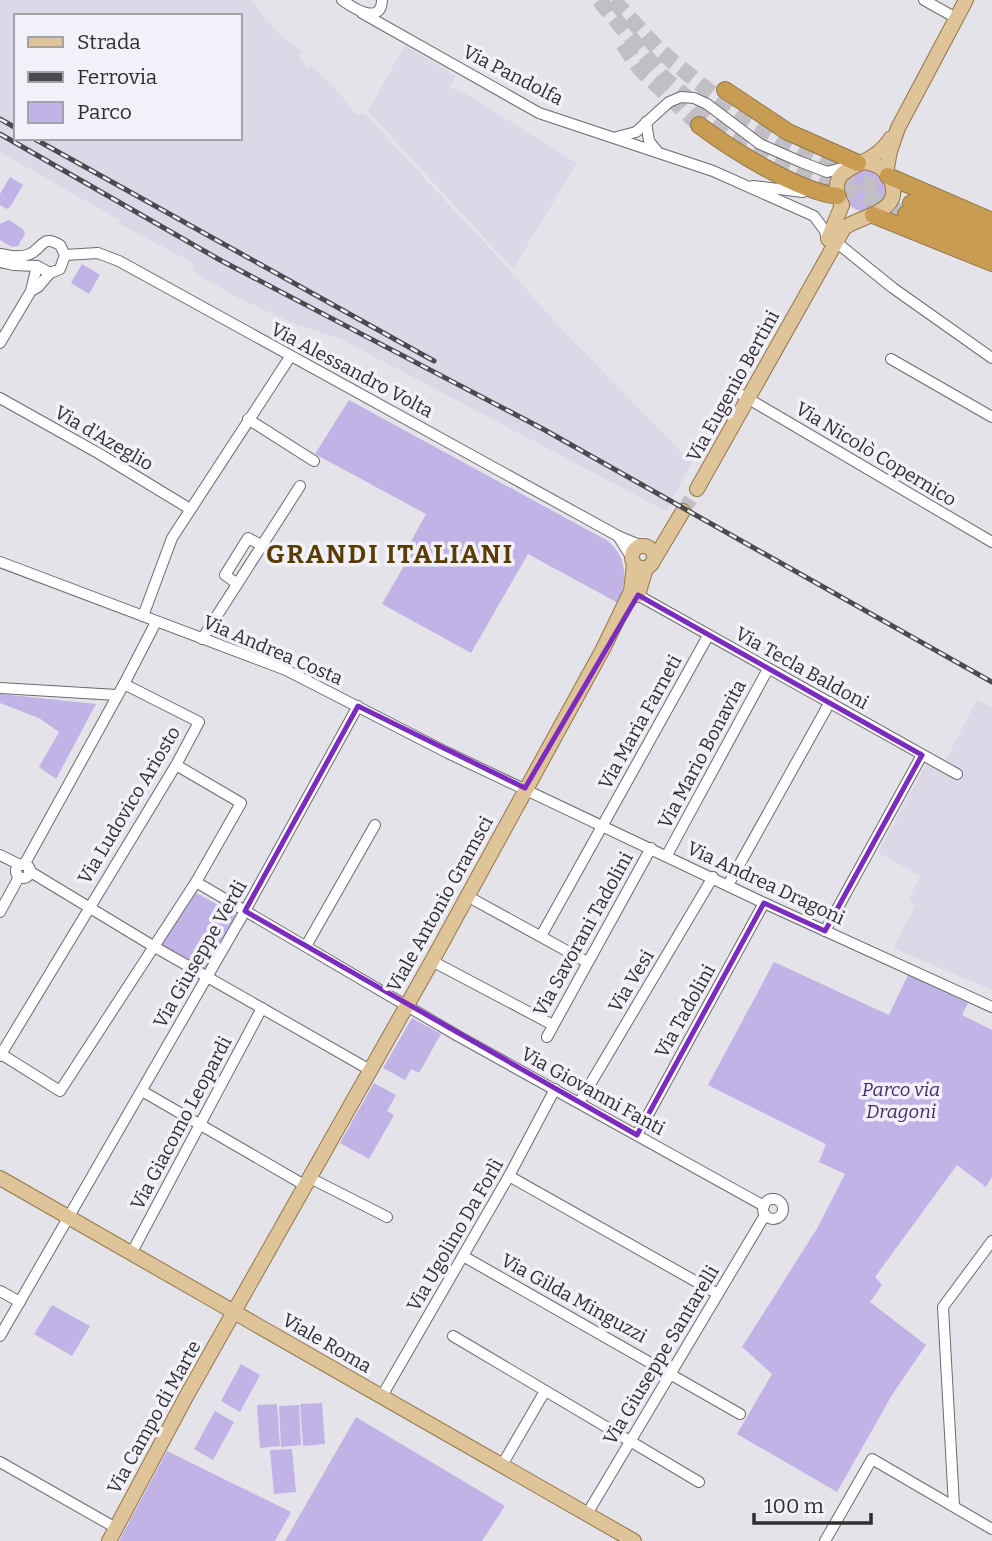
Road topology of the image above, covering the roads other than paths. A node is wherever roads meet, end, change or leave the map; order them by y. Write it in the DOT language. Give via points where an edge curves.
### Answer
graph roads {
  1 [pos="924,0"];
  2 [pos="966,0"];
  3 [pos="382,1"];
  4 [pos="346,2"];
  5 [pos="362,13"];
  6 [pos="956,18"];
  7 [pos="400,35"];
  8 [pos="725,90"];
  9 [pos="646,122"];
  10 [pos="699,125"];
  11 [pos="898,128"];
  12 [pos="615,138"];
  13 [pos="659,153"];
  14 [pos="857,164"];
  15 [pos="887,175"];
  16 [pos="747,185"];
  17 [pos="840,200"];
  18 [pos="870,216"];
  19 [pos="992,221"];
  20 [pos="992,238"];
  21 [pos="832,241"];
  22 [pos="992,250"];
  23 [pos="34,252"];
  24 [pos="0,254"];
  25 [pos="65,255"];
  26 [pos="0,262"];
  27 [pos="992,263"];
  28 [pos="37,266"];
  29 [pos="50,273"];
  30 [pos="31,291"];
  31 [pos="0,343"];
  32 [pos="290,357"];
  33 [pos="992,358"];
  34 [pos="891,359"];
  35 [pos="745,397"];
  36 [pos="0,398"];
  37 [pos="992,416"];
  38 [pos="248,419"];
  39 [pos="314,461"];
  40 [pos="300,486"];
  41 [pos="190,509"];
  42 [pos="683,512"];
  43 [pos="992,542"];
  44 [pos="643,557"];
  45 [pos="0,562"];
  46 [pos="634,593"];
  47 [pos="143,616"];
  48 [pos="156,622"];
  49 [pos="708,636"];
  50 [pos="202,639"];
  51 [pos="768,669"];
  52 [pos="124,684"];
  53 [pos="0,688"];
  54 [pos="117,695"];
  55 [pos="830,702"];
  56 [pos="358,706"];
  57 [pos="922,755"];
  58 [pos="176,765"];
  59 [pos="957,774"];
  60 [pos="525,789"];
  61 [pos="375,825"];
  62 [pos="602,825"];
  63 [pos="650,848"];
  64 [pos="667,855"];
  65 [pos="0,857"];
  66 [pos="23,870"];
  67 [pos="713,877"];
  68 [pos="196,882"];
  69 [pos="728,885"];
  70 [pos="467,895"];
  71 [pos="764,903"];
  72 [pos="89,906"];
  73 [pos="245,911"];
  74 [pos="0,912"];
  75 [pos="825,932"];
  76 [pos="541,936"];
  77 [pos="153,946"];
  78 [pos="306,946"];
  79 [pos="432,961"];
  80 [pos="587,962"];
  81 [pos="206,976"];
  82 [pos="406,1005"];
  83 [pos="992,1007"];
  84 [pos="262,1008"];
  85 [pos="553,1025"];
  86 [pos="547,1037"];
  87 [pos="1,1055"];
  88 [pos="370,1070"];
  89 [pos="555,1089"];
  90 [pos="142,1091"];
  91 [pos="579,1103"];
  92 [pos="201,1125"];
  93 [pos="637,1135"];
  94 [pos="509,1176"];
  95 [pos="0,1178"];
  96 [pos="308,1182"];
  97 [pos="764,1210"];
  98 [pos="387,1217"];
  99 [pos="68,1218"];
  100 [pos="992,1241"];
  101 [pos="131,1254"];
  102 [pos="463,1256"];
  103 [pos="0,1291"];
  104 [pos="718,1294"];
  105 [pos="20,1302"];
  106 [pos="234,1313"];
  107 [pos="0,1336"];
  108 [pos="453,1336"];
  109 [pos="671,1373"];
  110 [pos="545,1391"];
  111 [pos="382,1396"];
  112 [pos="740,1413"];
  113 [pos="630,1441"];
  114 [pos="0,1462"];
  115 [pos="502,1465"];
  116 [pos="699,1482"];
  117 [pos="954,1506"];
  118 [pos="587,1514"];
  119 [pos="992,1529"];
  120 [pos="112,1535"];
  121 [pos="634,1541"];
  122 [pos="825,1541"];
  1 -- 6 [label="street"];
  2 -- 6 [label="main road, Via Eugenio Bertini"];
  3 -- 5 [label="street" via="377,12"];
  3 -- 7 [label="street"];
  4 -- 5 [label="street, Via Pandolfa"];
  5 -- 7 [label="street, Via Pandolfa"];
  6 -- 11 [label="main road, Via Eugenio Bertini"];
  7 -- 12 [label="street, Via Pandolfa" via="539,113"];
  8 -- 14 [label="highway" via="788,132"];
  9 -- 12 [label="street" via="636,132"];
  9 -- 13 [label="street" via="649,141"];
  9 -- 14 [label="street" via="669,102 694,98 760,144 816,169 827,172"];
  10 -- 17 [label="highway" via="735,151"];
  11 -- 14 [label="main road, Via Eugenio Bertini" via="885,147"];
  11 -- 15 [label="main road, Via Eugenio Bertini"];
  12 -- 13 [label="street, Via Pandolfa"];
  13 -- 16 [label="street, Via Pandolfa"];
  14 -- 15 [label="main road" via="874,164"];
  14 -- 17 [label="main road, Via Eugenio Bertini" via="841,176"];
  15 -- 18 [label="main road, Via Eugenio Bertini" via="890,199 884,209"];
  15 -- 19 [label="highway"];
  16 -- 17 [label="street"];
  16 -- 21 [label="street, Via Pandolfa" via="814,216"];
  17 -- 18 [label="main road" via="856,215"];
  17 -- 21 [label="main road, Via Eugenio Bertini"];
  18 -- 21 [label="main road, Via Eugenio Bertini" via="844,228"];
  18 -- 27 [label="highway"];
  20 -- 22 [label="highway" via="909,209"];
  21 -- 33 [label="street, Via Pandolfa"];
  21 -- 35 [label="main road, Via Eugenio Bertini"];
  23 -- 24 [label="street" via="17,257"];
  23 -- 25 [label="street" via="50,241"];
  23 -- 28 [label="street"];
  25 -- 29 [label="street" via="60,269"];
  25 -- 32 [label="street, Via Alessandro Volta" via="90,252 107,256"];
  26 -- 28 [label="street"];
  26 -- 30 [label="street" via="25,276"];
  28 -- 29 [label="street"];
  28 -- 30 [label="street"];
  29 -- 30 [label="street"];
  30 -- 31 [label="street"];
  32 -- 38 [label="street"];
  32 -- 44 [label="street, Via Alessandro Volta" via="590,519"];
  34 -- 37 [label="street"];
  35 -- 35 [label="main road, Via Eugenio Bertini" via="709,453 697,489"];
  35 -- 43 [label="street, Via Nicolò Copernico"];
  36 -- 41 [label="street, Via d'Azeglio"];
  38 -- 39 [label="street"];
  38 -- 41 [label="street"];
  40 -- 50 [label="street"];
  41 -- 47 [label="street" via="172,538"];
  42 -- 44 [label="main road, Viale Antonio Gramsci" via="669,534"];
  44 -- 46 [label="main road, Viale Antonio Gramsci"];
  45 -- 47 [label="street, Via Andrea Costa"];
  46 -- 49 [label="street, Via Tecla Baldoni"];
  46 -- 60 [label="main road, Viale Antonio Gramsci" via="621,625"];
  47 -- 48 [label="street, Via Andrea Costa"];
  48 -- 50 [label="street, Via Andrea Costa"];
  48 -- 52 [label="street"];
  49 -- 51 [label="street, Via Tecla Baldoni"];
  49 -- 62 [label="street, Via Maria Farneti"];
  50 -- 56 [label="street, Via Andrea Costa" via="286,670"];
  51 -- 55 [label="street, Via Tecla Baldoni"];
  51 -- 64 [label="street, Via Mario Bonavita"];
  52 -- 54 [label="street"];
  52 -- 58 [label="street, Via Ludovico Ariosto" via="199,722"];
  53 -- 54 [label="street"];
  54 -- 66 [label="street"];
  55 -- 57 [label="street, Via Tecla Baldoni"];
  55 -- 69 [label="street"];
  56 -- 60 [label="street, Via Andrea Costa"];
  56 -- 73 [label="street, Via Giuseppe Verdi"];
  57 -- 59 [label="street, Via Tecla Baldoni"];
  57 -- 75 [label="street"];
  58 -- 68 [label="street" via="241,803"];
  58 -- 72 [label="street, Via Ludovico Ariosto"];
  60 -- 62 [label="street, Via Andrea Dragoni"];
  60 -- 70 [label="main road, Viale Antonio Gramsci"];
  61 -- 78 [label="street"];
  62 -- 63 [label="street, Via Andrea Dragoni"];
  62 -- 76 [label="street, Via Maria Farneti"];
  63 -- 64 [label="street, Via Andrea Dragoni"];
  63 -- 80 [label="street, Via Savorani Tadolini"];
  64 -- 67 [label="street, Via Andrea Dragoni"];
  65 -- 66 [label="street"];
  66 -- 72 [label="street"];
  66 -- 74 [label="street"];
  67 -- 69 [label="street, Via Andrea Dragoni"];
  67 -- 91 [label="street, Via Vesi"];
  68 -- 73 [label="street, Via Giovanni Fanti"];
  68 -- 77 [label="street"];
  69 -- 71 [label="street, Via Andrea Dragoni"];
  70 -- 76 [label="street"];
  70 -- 79 [label="main road, Viale Antonio Gramsci"];
  71 -- 75 [label="street, Via Andrea Dragoni"];
  71 -- 93 [label="street, Via Tadolini"];
  72 -- 77 [label="street"];
  72 -- 87 [label="street, Via Ludovico Ariosto"];
  73 -- 78 [label="street, Via Giovanni Fanti"];
  73 -- 81 [label="street, Via Giuseppe Verdi"];
  75 -- 83 [label="street, Via Andrea Dragoni"];
  76 -- 80 [label="street"];
  77 -- 81 [label="street"];
  77 -- 87 [label="street" via="60,1091"];
  78 -- 82 [label="street, Via Giovanni Fanti"];
  79 -- 82 [label="main road, Viale Antonio Gramsci"];
  79 -- 85 [label="street"];
  80 -- 85 [label="street, Via Savorani Tadolini"];
  81 -- 84 [label="street"];
  81 -- 90 [label="street, Via Giuseppe Verdi"];
  82 -- 88 [label="main road, Viale Antonio Gramsci"];
  82 -- 89 [label="street, Via Giovanni Fanti"];
  84 -- 88 [label="street"];
  84 -- 92 [label="street, Via Giacomo Leopardi"];
  85 -- 86 [label="street, Via Savorani Tadolini"];
  88 -- 96 [label="main road, Viale Antonio Gramsci"];
  89 -- 91 [label="street, Via Giovanni Fanti"];
  89 -- 94 [label="street, Via Ugolino Da Forlì"];
  90 -- 92 [label="street"];
  90 -- 99 [label="street, Via Giuseppe Verdi"];
  91 -- 93 [label="street, Via Giovanni Fanti"];
  92 -- 96 [label="street"];
  92 -- 101 [label="street, Via Giacomo Leopardi"];
  93 -- 97 [label="street, Via Giovanni Fanti"];
  94 -- 102 [label="street, Via Ugolino Da Forlì"];
  94 -- 104 [label="street"];
  95 -- 99 [label="main road, Viale Roma"];
  96 -- 98 [label="street"];
  96 -- 106 [label="main road, Viale Antonio Gramsci"];
  97 -- 104 [label="street, Via Giuseppe Santarelli"];
  99 -- 101 [label="main road, Viale Roma"];
  99 -- 105 [label="street, Via Giuseppe Verdi"];
  100 -- 117 [label="street" via="943,1307"];
  101 -- 106 [label="main road, Viale Roma"];
  102 -- 109 [label="street, Via Gilda Minguzzi"];
  102 -- 111 [label="street, Via Ugolino Da Forlì"];
  103 -- 105 [label="street"];
  104 -- 109 [label="street, Via Giuseppe Santarelli"];
  105 -- 107 [label="street, Via Giuseppe Verdi"];
  106 -- 111 [label="main road, Viale Roma"];
  106 -- 120 [label="main road, Via Campo di Marte"];
  108 -- 110 [label="street"];
  109 -- 112 [label="street, Via Gilda Minguzzi"];
  109 -- 113 [label="street, Via Giuseppe Santarelli"];
  110 -- 113 [label="street"];
  110 -- 115 [label="street"];
  111 -- 115 [label="main road, Viale Roma"];
  113 -- 116 [label="street"];
  113 -- 118 [label="street, Via Giuseppe Santarelli"];
  114 -- 120 [label="street"];
  115 -- 118 [label="main road, Viale Roma"];
  117 -- 119 [label="street"];
  117 -- 122 [label="street" via="872,1459"];
  118 -- 121 [label="main road, Viale Roma"];
}
